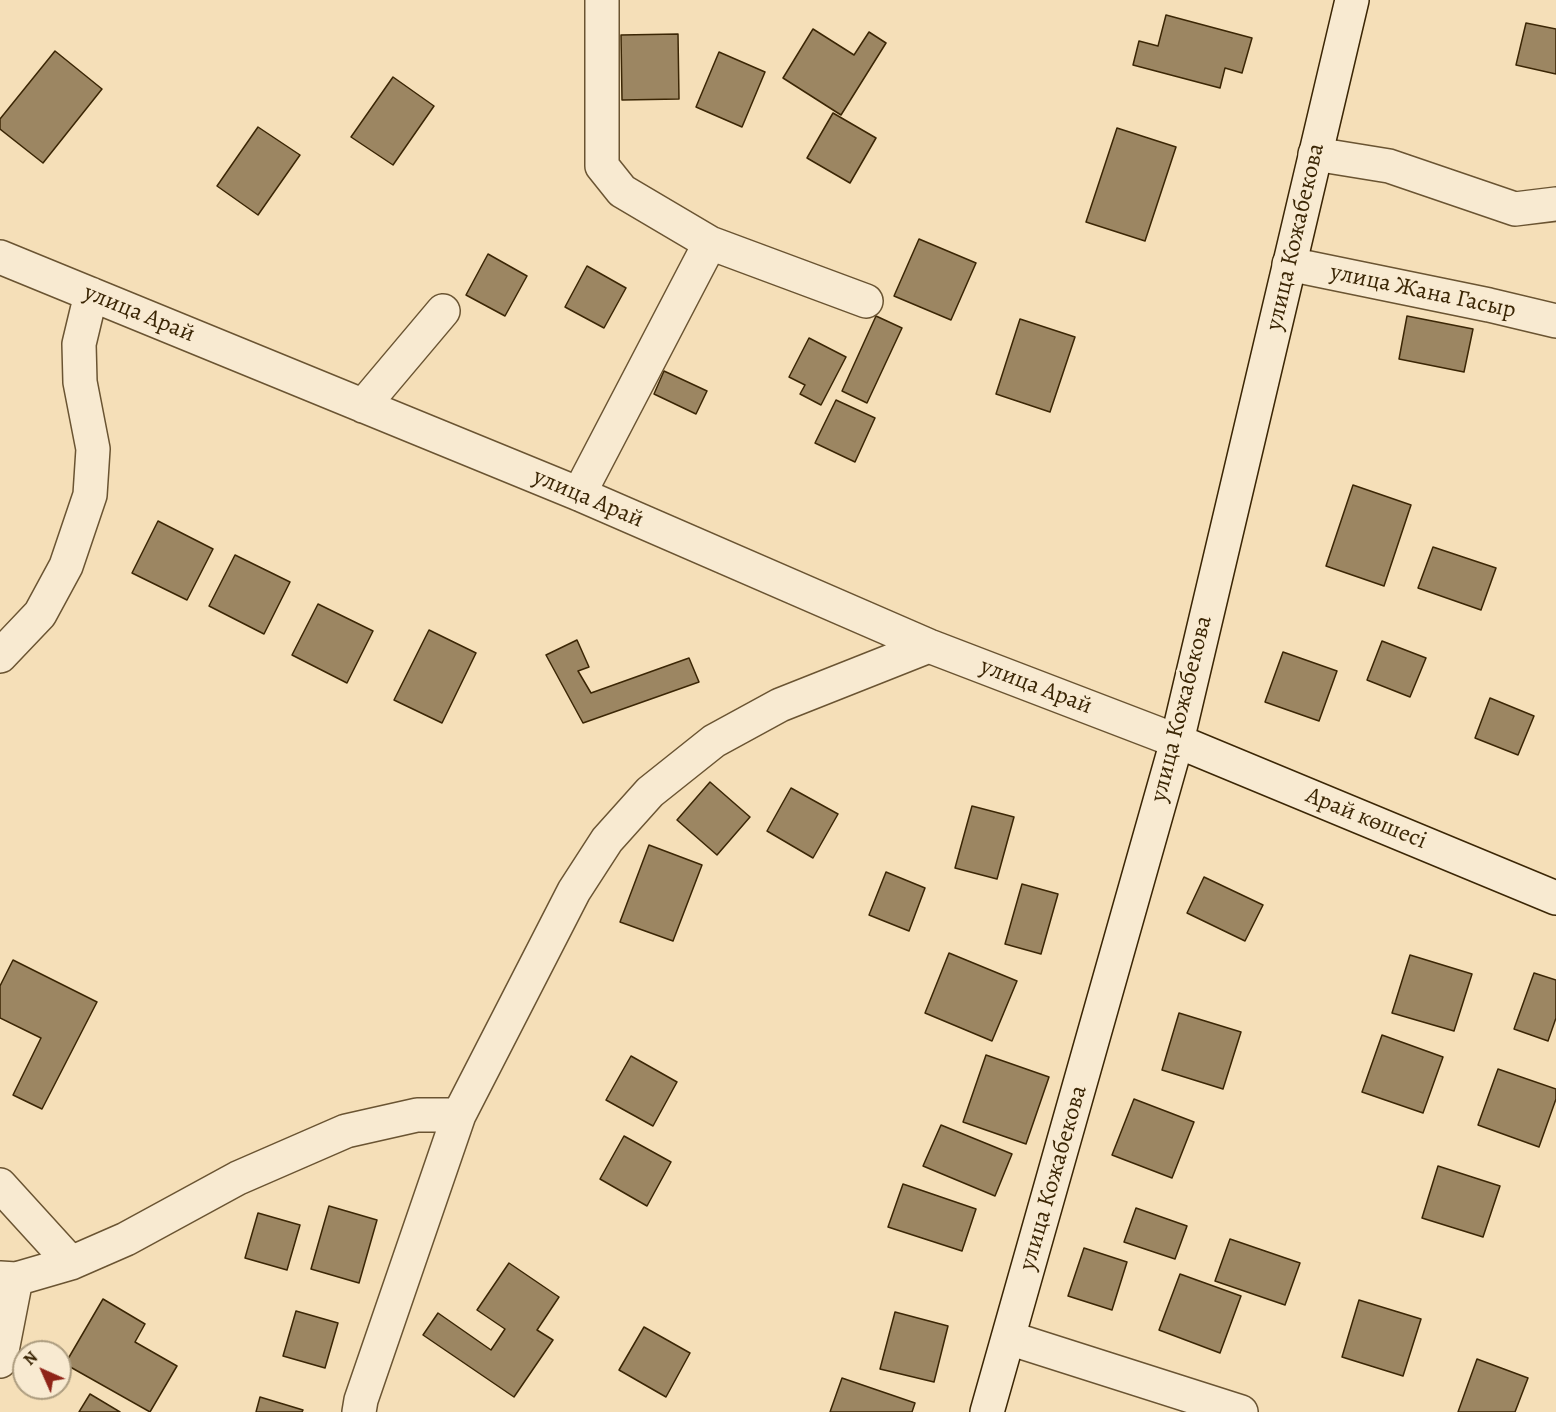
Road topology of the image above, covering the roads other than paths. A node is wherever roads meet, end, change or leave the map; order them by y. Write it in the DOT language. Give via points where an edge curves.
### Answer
graph roads {
  1 [pos="602,0"];
  2 [pos="1352,0"];
  3 [pos="1315,154"];
  4 [pos="1556,204"];
  5 [pos="710,243"];
  6 [pos="0,257"];
  7 [pos="1289,264"];
  8 [pos="91,294"];
  9 [pos="866,301"];
  10 [pos="443,311"];
  11 [pos="1556,321"];
  12 [pos="363,406"];
  13 [pos="579,494"];
  14 [pos="929,646"];
  15 [pos="0,656"];
  16 [pos="1177,741"];
  17 [pos="1556,898"];
  18 [pos="459,1115"];
  19 [pos="0,1185"];
  20 [pos="71,1263"];
  21 [pos="8,1278"];
  22 [pos="1009,1338"];
  23 [pos="0,1361"];
  24 [pos="359,1412"];
  25 [pos="987,1412"];
  26 [pos="1241,1412"];
  1 -- 5 [label="street" via="602,166 622,191"];
  2 -- 3 [label="street, улица Кожабекова"];
  3 -- 4 [label="street" via="1389,166 1515,208"];
  3 -- 7 [label="street, улица Кожабекова"];
  5 -- 9 [label="street"];
  5 -- 13 [label="street"];
  6 -- 8 [label="street, улица Арай"];
  7 -- 11 [label="street, улица Жана Гасыр"];
  7 -- 16 [label="street, улица Кожабекова"];
  8 -- 12 [label="street, улица Арай"];
  8 -- 15 [label="street" via="79,344 80,382 93,449 90,495 66,566 40,614"];
  10 -- 12 [label="street"];
  12 -- 13 [label="street, улица Арай"];
  13 -- 14 [label="street, улица Арай"];
  14 -- 16 [label="street, улица Арай"];
  14 -- 18 [label="street" via="780,705 714,741 650,792 607,840 574,891"];
  16 -- 17 [label="street, Арай көшесі"];
  16 -- 22 [label="street, улица Кожабекова"];
  18 -- 20 [label="street" via="417,1114 346,1131 238,1178 126,1239"];
  18 -- 24 [label="street"];
  19 -- 20 [label="street"];
  20 -- 21 [label="street"];
  21 -- 23 [label="street"];
  22 -- 25 [label="street, улица Кожабекова"];
  22 -- 26 [label="street"];
}
